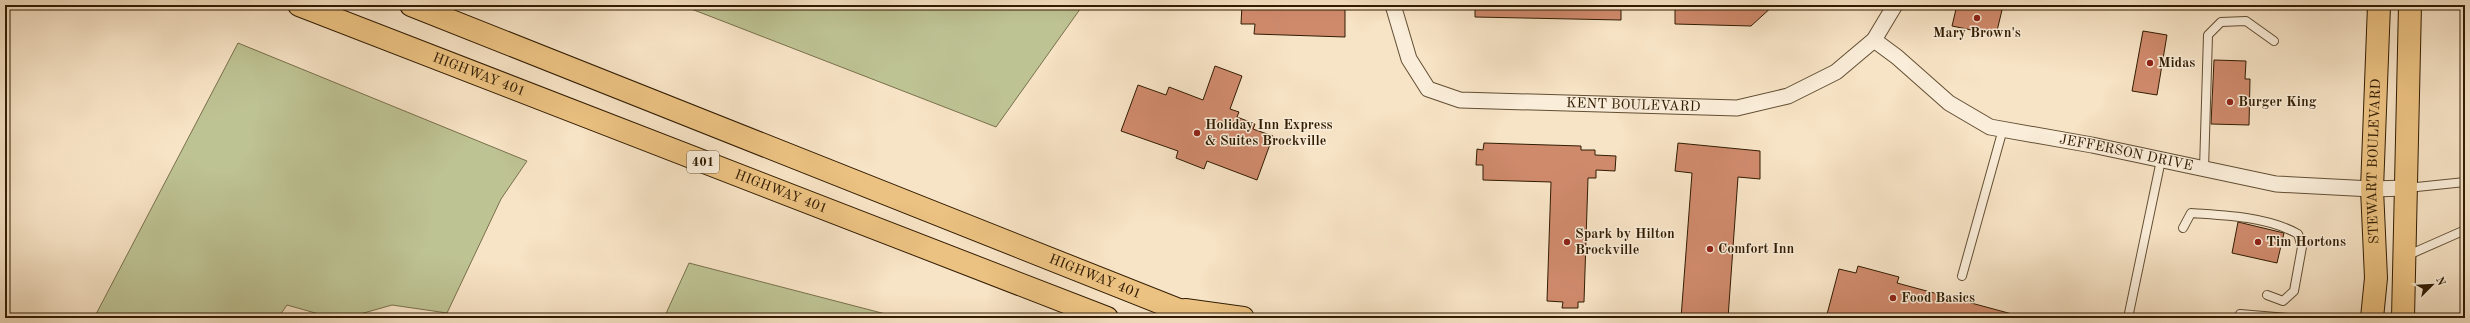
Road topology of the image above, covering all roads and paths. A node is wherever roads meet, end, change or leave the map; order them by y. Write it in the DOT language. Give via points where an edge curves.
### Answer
graph roads {
  1 [pos="299,5"];
  2 [pos="411,5"];
  3 [pos="1393,5"];
  4 [pos="1894,5"];
  5 [pos="2379,5"];
  6 [pos="2410,5"];
  7 [pos="1874,40"];
  8 [pos="2274,41"];
  9 [pos="2004,129"];
  10 [pos="2161,160"];
  11 [pos="2204,169"];
  12 [pos="2465,182"];
  13 [pos="2407,188"];
  14 [pos="2372,189"];
  15 [pos="2183,228"];
  16 [pos="2465,230"];
  17 [pos="2405,256"];
  18 [pos="1962,276"];
  19 [pos="2267,295"];
  20 [pos="1175,309"];
  21 [pos="2240,314"];
  22 [pos="1108,318"];
  23 [pos="1199,318"];
  24 [pos="1243,318"];
  25 [pos="2128,318"];
  26 [pos="2288,318"];
  27 [pos="2372,318"];
  28 [pos="2403,318"];
  1 -- 22 [label="main road, HIGHWAY 401 / 401"];
  2 -- 20 [label="main road, HIGHWAY 401"];
  3 -- 7 [label="street, KENT BOULEVARD" via="1409,59 1428,89 1460,100 1737,108 1788,96 1836,72"];
  4 -- 7 [label="street, KENT BOULEVARD"];
  5 -- 14 [label="main road, STEWART BOULEVARD"];
  6 -- 13 [label="main road"];
  7 -- 9 [label="street, JEFFERSON DRIVE" via="1949,103 1990,127"];
  8 -- 11 [label="lane" via="2246,21 2221,22 2208,35"];
  9 -- 10 [label="street, JEFFERSON DRIVE"];
  9 -- 18 [label="lane"];
  10 -- 11 [label="street, JEFFERSON DRIVE"];
  10 -- 25 [label="lane"];
  11 -- 14 [label="street, JEFFERSON DRIVE" via="2276,184"];
  12 -- 13 [label="lane"];
  13 -- 14 [label="street, JEFFERSON DRIVE"];
  13 -- 17 [label="main road"];
  14 -- 27 [label="main road, STEWART BOULEVARD" via="2376,278"];
  15 -- 19 [label="lane" via="2191,213 2213,214 2285,227 2298,234 2302,247 2294,291 2283,301"];
  16 -- 17 [label="lane"];
  17 -- 28 [label="main road"];
  20 -- 23 [label="main road, HIGHWAY 401"];
  20 -- 24 [label="main road"];
  21 -- 26 [label="lane"];
}
